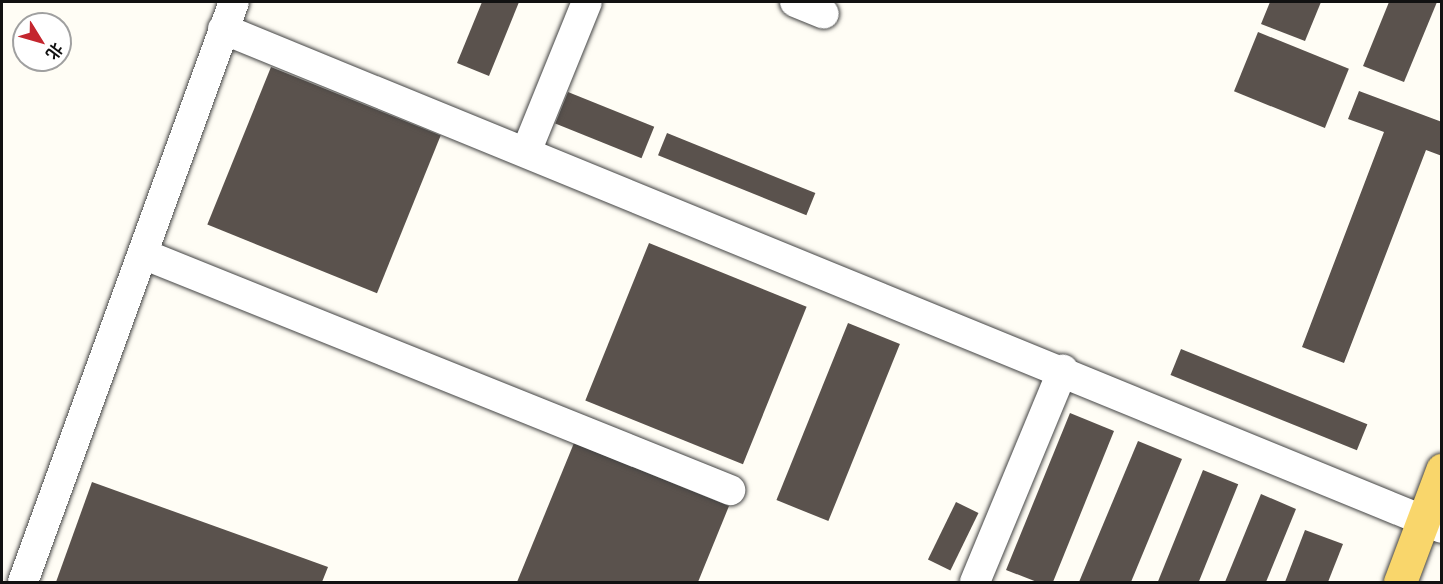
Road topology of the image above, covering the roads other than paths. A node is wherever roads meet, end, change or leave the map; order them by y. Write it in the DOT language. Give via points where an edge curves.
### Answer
graph roads {
  1 [pos="234,2"];
  2 [pos="587,2"];
  3 [pos="795,2"];
  4 [pos="824,14"];
  5 [pos="223,29"];
  6 [pos="526,152"];
  7 [pos="143,254"];
  8 [pos="1063,370"];
  9 [pos="1442,470"];
  10 [pos="730,490"];
  11 [pos="1432,524"];
  12 [pos="23,582"];
  13 [pos="975,582"];
  14 [pos="1400,582"];
  1 -- 5 [label="street"];
  2 -- 6 [label="street"];
  3 -- 4 [label="street"];
  5 -- 6 [label="street"];
  5 -- 7 [label="street"];
  6 -- 8 [label="street"];
  7 -- 10 [label="street"];
  7 -- 12 [label="street"];
  8 -- 11 [label="street"];
  8 -- 13 [label="street"];
  9 -- 11 [label="main road"];
  11 -- 14 [label="main road"];
}
